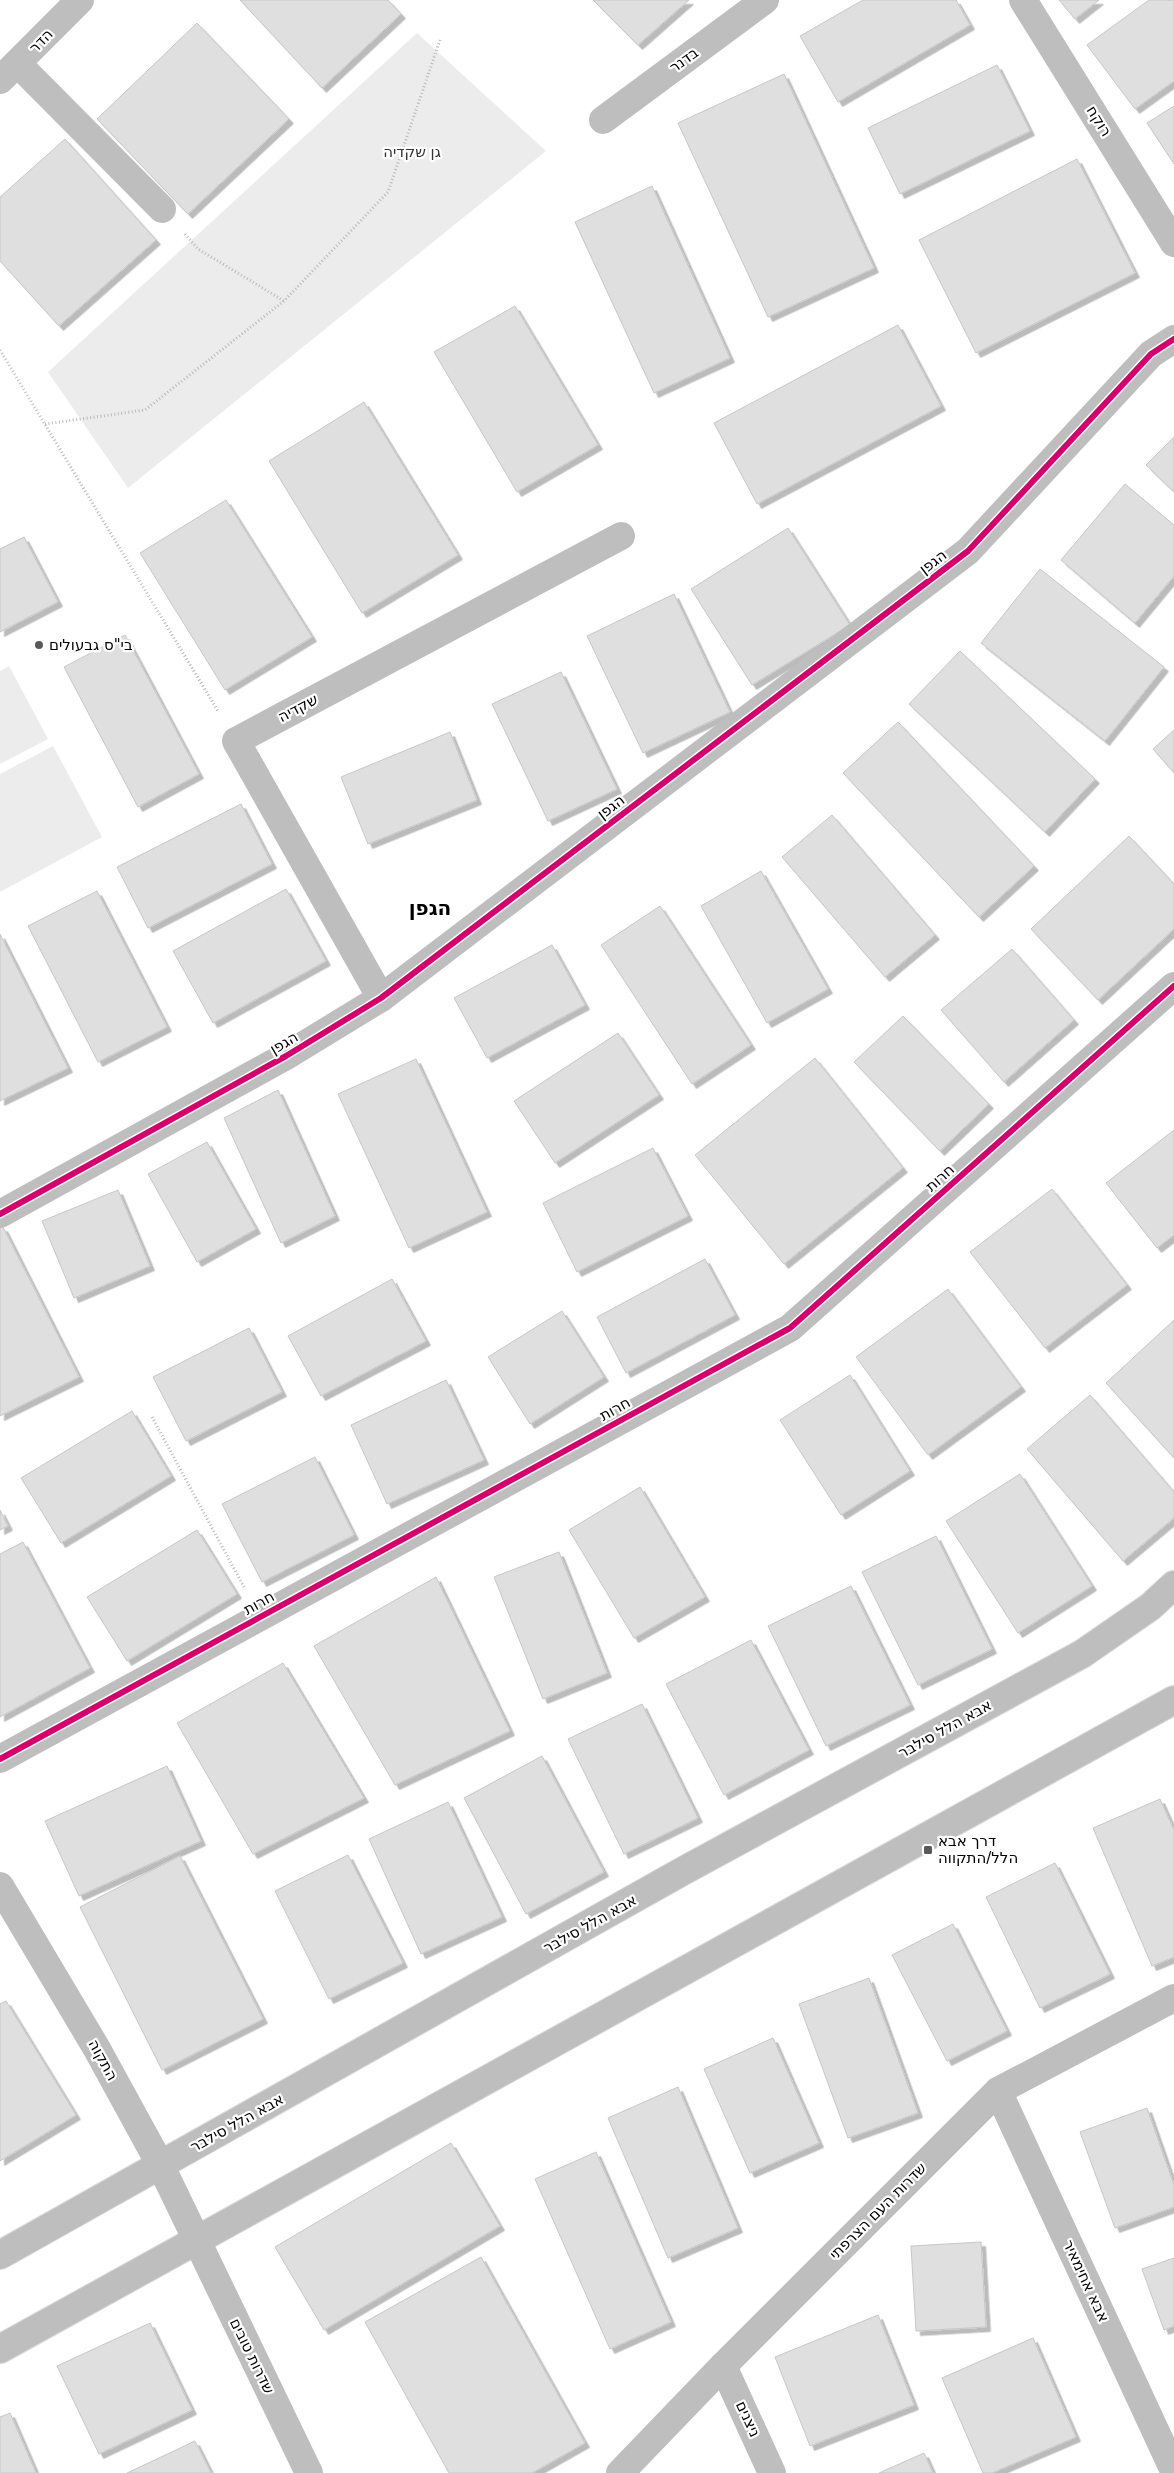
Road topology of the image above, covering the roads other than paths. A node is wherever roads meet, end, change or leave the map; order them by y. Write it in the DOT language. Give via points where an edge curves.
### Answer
graph roads {
  1 [pos="80,0"];
  2 [pos="765,0"];
  3 [pos="1024,0"];
  4 [pos="9,72"];
  5 [pos="603,120"];
  6 [pos="162,209"];
  7 [pos="1174,243"];
  8 [pos="1174,339"];
  9 [pos="620,536"];
  10 [pos="1174,986"];
  11 [pos="381,998"];
  12 [pos="0,1214"];
  13 [pos="1174,1585"];
  14 [pos="1174,1700"];
  15 [pos="0,1759"];
  16 [pos="0,1886"];
  17 [pos="1174,1998"];
  18 [pos="998,2091"];
  19 [pos="161,2166"];
  20 [pos="196,2239"];
  21 [pos="0,2255"];
  22 [pos="0,2349"];
  23 [pos="723,2366"];
  24 [pos="1174,2471"];
  25 [pos="309,2473"];
  26 [pos="620,2473"];
  27 [pos="772,2473"];
  1 -- 4 [label="street, הדר"];
  2 -- 5 [label="street, בדנר"];
  3 -- 7 [label="street, רוקח"];
  4 -- 6 [label="street"];
  8 -- 11 [label="street, הגפן" via="1150,354 968,552"];
  9 -- 11 [label="street, שקדיה" via="236,741"];
  10 -- 15 [label="street, חרות" via="790,1328"];
  11 -- 12 [label="street, הגפן" via="286,1056"];
  13 -- 19 [label="street, אבא הלל סילבר" via="1150,1607 1082,1654 683,1871"];
  14 -- 20 [label="street"];
  16 -- 19 [label="street, התקוה" via="97,2049"];
  17 -- 18 [label="street, שדרות העם הצרפתי"];
  18 -- 23 [label="street, שדרות העם הצרפתי"];
  18 -- 24 [label="street, אבא אחימאיר"];
  19 -- 20 [label="street, התקוה"];
  19 -- 21 [label="street, אבא הלל סילבר"];
  20 -- 22 [label="street"];
  20 -- 25 [label="street, שדרות טובים"];
  23 -- 26 [label="street, שדרות העם הצרפתי"];
  23 -- 27 [label="street, ניצנים"];
}
